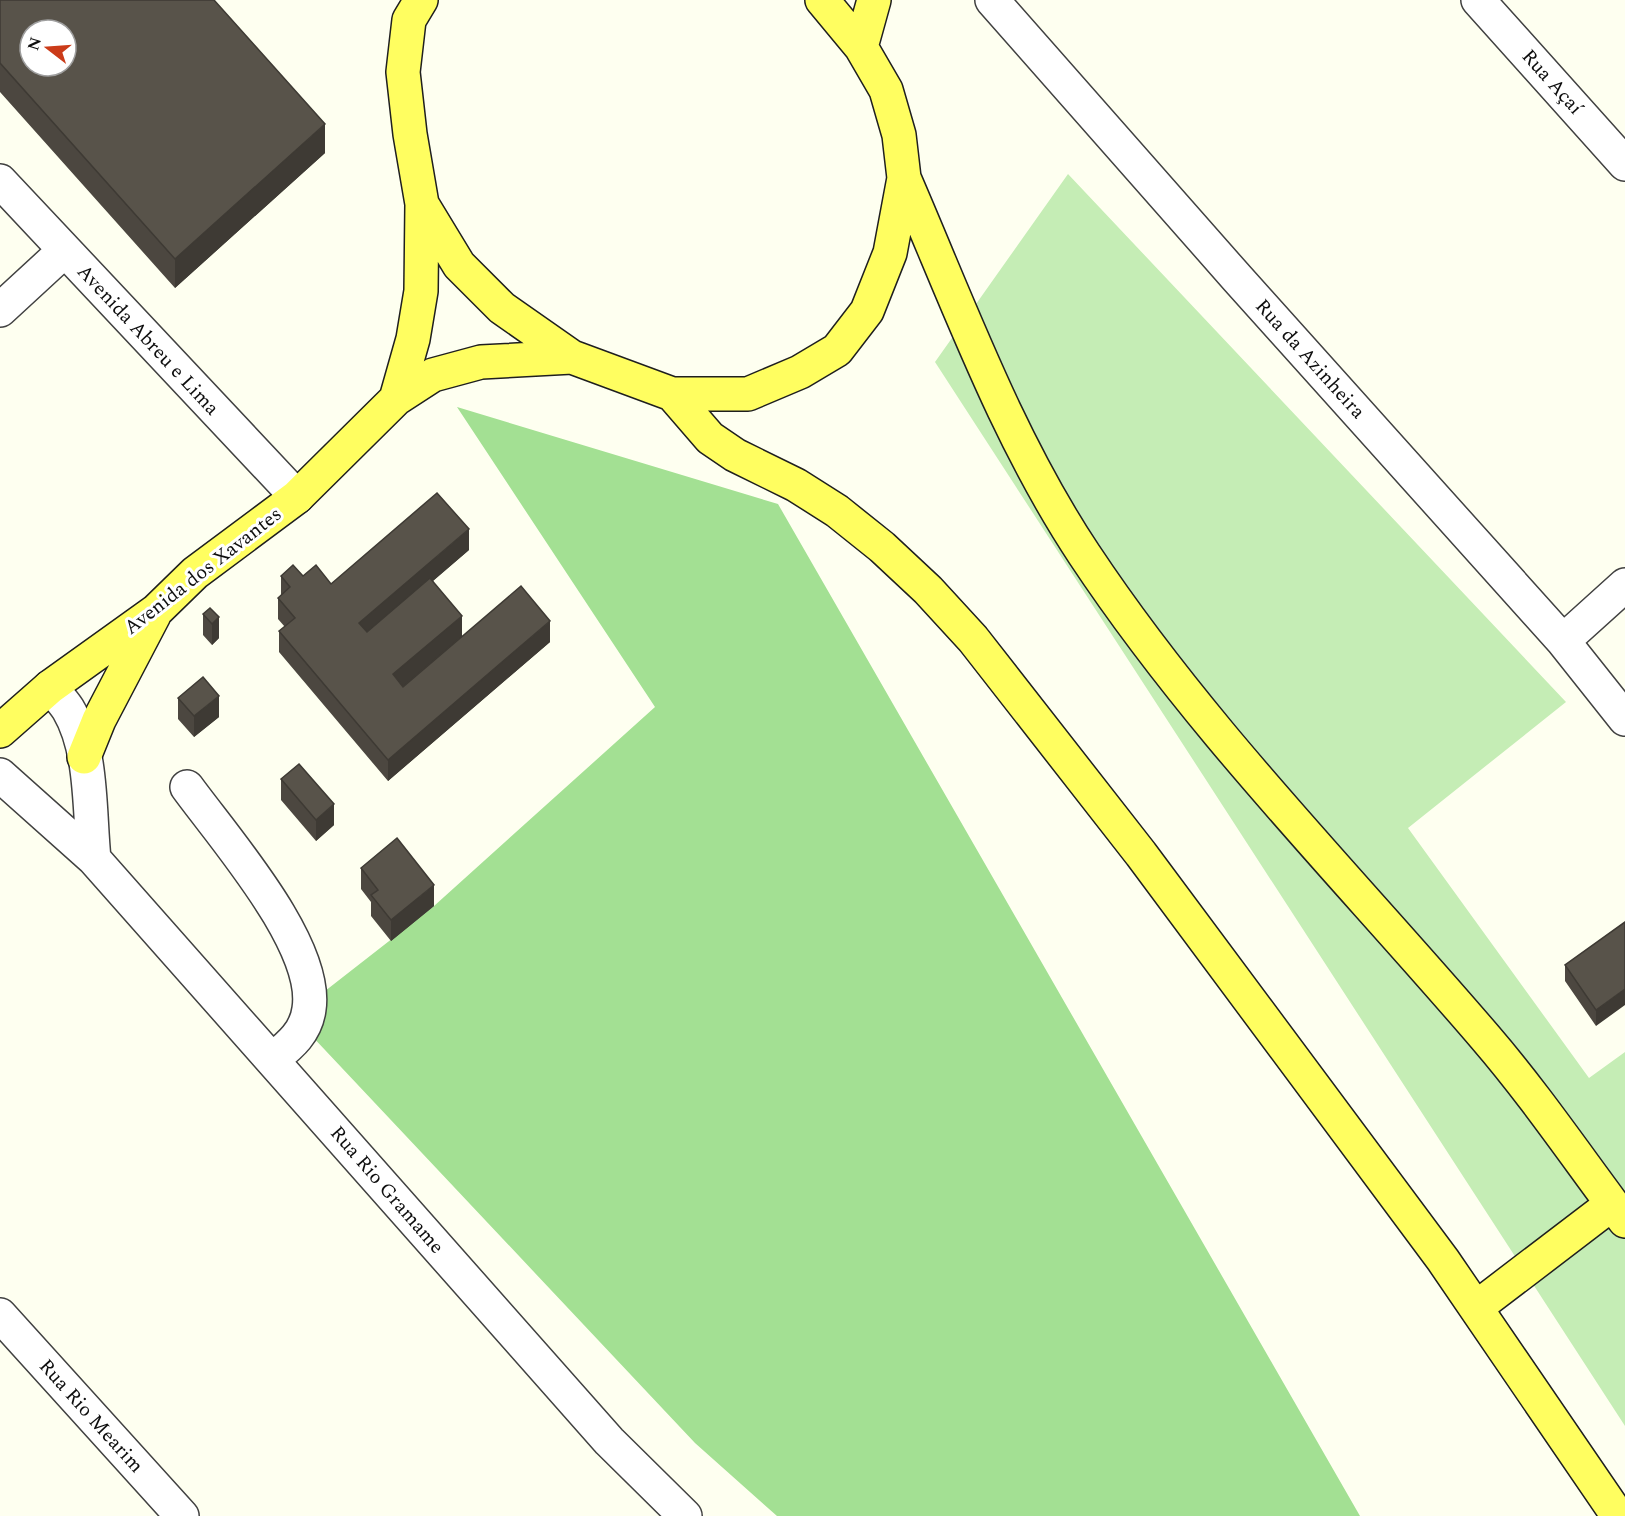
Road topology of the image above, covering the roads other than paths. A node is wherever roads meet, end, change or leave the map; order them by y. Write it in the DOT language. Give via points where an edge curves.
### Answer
graph roads {
  1 [pos="822,0"];
  2 [pos="874,0"];
  3 [pos="992,0"];
  4 [pos="1478,0"];
  5 [pos="410,7"];
  6 [pos="861,47"];
  7 [pos="1625,164"];
  8 [pos="904,177"];
  9 [pos="0,181"];
  10 [pos="422,204"];
  11 [pos="64,251"];
  12 [pos="0,310"];
  13 [pos="572,357"];
  14 [pos="672,394"];
  15 [pos="396,399"];
  16 [pos="297,497"];
  17 [pos="1625,585"];
  18 [pos="156,611"];
  19 [pos="1563,641"];
  20 [pos="50,687"];
  21 [pos="1625,719"];
  22 [pos="0,731"];
  23 [pos="84,757"];
  24 [pos="0,775"];
  25 [pos="187,787"];
  26 [pos="94,859"];
  27 [pos="272,1060"];
  28 [pos="1618,1212"];
  29 [pos="1477,1307"];
  30 [pos="0,1315"];
  31 [pos="182,1516"];
  32 [pos="685,1516"];
  33 [pos="1618,1516"];
  1 -- 6 [label="main road"];
  2 -- 6 [label="main road"];
  3 -- 19 [label="street, Rua da Azinheira"];
  4 -- 7 [label="street, Rua Açaí"];
  5 -- 10 [label="main road" via="404,72"];
  6 -- 8 [label="main road" via="886,90 899,135"];
  8 -- 14 [label="main road" via="890,253 867,311 837,350 800,372 748,394"];
  8 -- 28 [label="main road" via="1029,461 1082,551 1154,655 1240,761 1346,876 1488,1041"];
  9 -- 11 [label="street, Avenida Abreu e Lima"];
  10 -- 13 [label="main road" via="459,265 502,308"];
  10 -- 15 [label="main road, Avenida dos Xavantes" via="421,291 413,339"];
  11 -- 12 [label="street"];
  11 -- 16 [label="street, Avenida Abreu e Lima"];
  13 -- 14 [label="main road"];
  13 -- 15 [label="main road, Avenida dos Xavantes" via="481,362 433,375"];
  14 -- 29 [label="main road" via="710,438 796,485 873,540 928,590 973,639 1141,854"];
  15 -- 16 [label="main road, Avenida dos Xavantes"];
  16 -- 18 [label="main road, Avenida dos Xavantes" via="195,573"];
  17 -- 19 [label="street"];
  18 -- 20 [label="main road, Avenida dos Xavantes"];
  18 -- 23 [label="main road"];
  19 -- 21 [label="street, Rua da Azinheira"];
  20 -- 22 [label="main road, Avenida dos Xavantes"];
  20 -- 23 [label="street" via="67,708"];
  23 -- 26 [label="street"];
  24 -- 26 [label="street, Rua Rio Gramame"];
  25 -- 27 [label="street" via="280,914 306,968 310,1009 296,1040"];
  26 -- 27 [label="street, Rua Rio Gramame"];
  27 -- 32 [label="street, Rua Rio Gramame" via="609,1441"];
  28 -- 29 [label="main road"];
  29 -- 33 [label="main road"];
  30 -- 31 [label="street, Rua Rio Mearim"];
}
